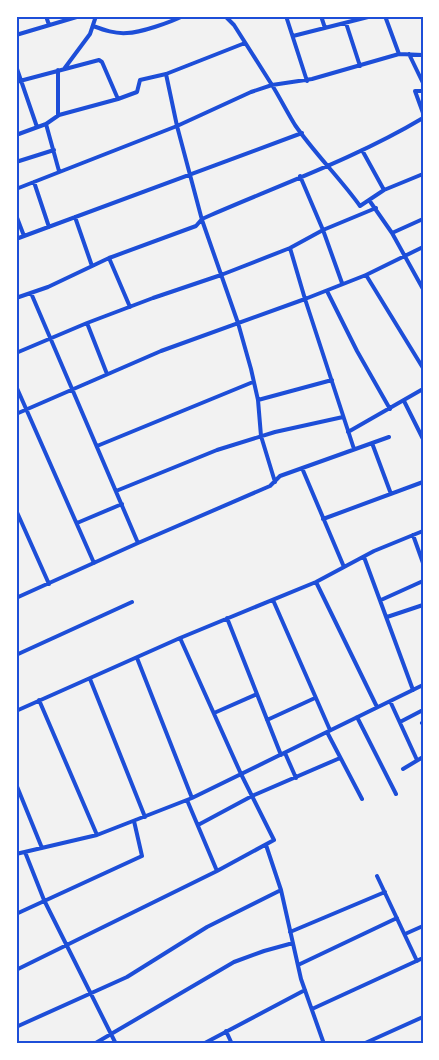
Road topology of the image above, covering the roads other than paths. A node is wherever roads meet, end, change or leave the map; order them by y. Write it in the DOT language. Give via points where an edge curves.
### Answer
graph roads {
  1 [pos="46,16"];
  2 [pos="80,16"];
  3 [pos="96,16"];
  4 [pos="183,16"];
  5 [pos="225,16"];
  6 [pos="286,16"];
  7 [pos="321,16"];
  8 [pos="372,16"];
  9 [pos="385,16"];
  10 [pos="173,18"];
  11 [pos="346,23"];
  12 [pos="49,25"];
  13 [pos="93,26"];
  14 [pos="325,28"];
  15 [pos="16,35"];
  16 [pos="293,36"];
  17 [pos="245,43"];
  18 [pos="399,54"];
  19 [pos="409,54"];
  20 [pos="423,55"];
  21 [pos="16,66"];
  22 [pos="360,66"];
  23 [pos="64,69"];
  24 [pos="58,70"];
  25 [pos="166,74"];
  26 [pos="19,81"];
  27 [pos="307,81"];
  28 [pos="423,83"];
  29 [pos="272,85"];
  30 [pos="423,91"];
  31 [pos="118,99"];
  32 [pos="423,112"];
  33 [pos="59,114"];
  34 [pos="423,118"];
  35 [pos="46,124"];
  36 [pos="177,126"];
  37 [pos="37,127"];
  38 [pos="302,133"];
  39 [pos="16,135"];
  40 [pos="54,150"];
  41 [pos="362,150"];
  42 [pos="16,162"];
  43 [pos="328,167"];
  44 [pos="60,171"];
  45 [pos="190,174"];
  46 [pos="423,174"];
  47 [pos="300,176"];
  48 [pos="34,182"];
  49 [pos="16,189"];
  50 [pos="384,190"];
  51 [pos="370,200"];
  52 [pos="376,208"];
  53 [pos="16,215"];
  54 [pos="75,217"];
  55 [pos="423,219"];
  56 [pos="202,220"];
  57 [pos="50,227"];
  58 [pos="323,230"];
  59 [pos="392,233"];
  60 [pos="24,236"];
  61 [pos="16,239"];
  62 [pos="423,247"];
  63 [pos="290,248"];
  64 [pos="403,256"];
  65 [pos="108,258"];
  66 [pos="92,266"];
  67 [pos="221,275"];
  68 [pos="366,275"];
  69 [pos="421,281"];
  70 [pos="342,283"];
  71 [pos="423,289"];
  72 [pos="327,290"];
  73 [pos="31,293"];
  74 [pos="16,298"];
  75 [pos="305,299"];
  76 [pos="130,307"];
  77 [pos="87,323"];
  78 [pos="238,323"];
  79 [pos="50,339"];
  80 [pos="16,353"];
  81 [pos="423,368"];
  82 [pos="107,374"];
  83 [pos="332,380"];
  84 [pos="253,382"];
  85 [pos="16,386"];
  86 [pos="71,389"];
  87 [pos="423,390"];
  88 [pos="258,400"];
  89 [pos="404,401"];
  90 [pos="390,409"];
  91 [pos="26,410"];
  92 [pos="16,414"];
  93 [pos="343,417"];
  94 [pos="348,432"];
  95 [pos="261,436"];
  96 [pos="389,437"];
  97 [pos="423,438"];
  98 [pos="372,443"];
  99 [pos="97,446"];
  100 [pos="354,449"];
  101 [pos="302,468"];
  102 [pos="275,482"];
  103 [pos="423,482"];
  104 [pos="116,491"];
  105 [pos="391,494"];
  106 [pos="122,504"];
  107 [pos="16,510"];
  108 [pos="323,519"];
  109 [pos="77,523"];
  110 [pos="423,531"];
  111 [pos="413,535"];
  112 [pos="138,543"];
  113 [pos="364,556"];
  114 [pos="94,563"];
  115 [pos="423,563"];
  116 [pos="344,567"];
  117 [pos="423,581"];
  118 [pos="316,582"];
  119 [pos="49,584"];
  120 [pos="16,598"];
  121 [pos="273,600"];
  122 [pos="381,600"];
  123 [pos="132,602"];
  124 [pos="423,605"];
  125 [pos="387,617"];
  126 [pos="227,618"];
  127 [pos="180,638"];
  128 [pos="16,655"];
  129 [pos="137,658"];
  130 [pos="90,679"];
  131 [pos="423,685"];
  132 [pos="413,690"];
  133 [pos="257,694"];
  134 [pos="315,698"];
  135 [pos="39,700"];
  136 [pos="390,701"];
  137 [pos="377,707"];
  138 [pos="423,710"];
  139 [pos="16,711"];
  140 [pos="214,713"];
  141 [pos="357,717"];
  142 [pos="267,720"];
  143 [pos="400,722"];
  144 [pos="329,731"];
  145 [pos="283,754"];
  146 [pos="423,757"];
  147 [pos="340,758"];
  148 [pos="417,760"];
  149 [pos="403,769"];
  150 [pos="241,774"];
  151 [pos="296,778"];
  152 [pos="16,784"];
  153 [pos="396,794"];
  154 [pos="252,796"];
  155 [pos="190,799"];
  156 [pos="362,799"];
  157 [pos="145,817"];
  158 [pos="134,821"];
  159 [pos="198,825"];
  160 [pos="97,835"];
  161 [pos="266,845"];
  162 [pos="42,848"];
  163 [pos="26,852"];
  164 [pos="16,854"];
  165 [pos="217,871"];
  166 [pos="377,876"];
  167 [pos="281,890"];
  168 [pos="385,892"];
  169 [pos="44,900"];
  170 [pos="16,914"];
  171 [pos="397,918"];
  172 [pos="423,926"];
  173 [pos="290,932"];
  174 [pos="405,934"];
  175 [pos="293,943"];
  176 [pos="66,947"];
  177 [pos="420,960"];
  178 [pos="423,964"];
  179 [pos="298,966"];
  180 [pos="16,970"];
  181 [pos="305,990"];
  182 [pos="89,993"];
  183 [pos="312,1009"];
  184 [pos="423,1017"];
  185 [pos="16,1028"];
  186 [pos="226,1031"];
  187 [pos="112,1034"];
  188 [pos="94,1044"];
  189 [pos="116,1044"];
  190 [pos="203,1044"];
  191 [pos="232,1044"];
  192 [pos="323,1044"];
  193 [pos="363,1044"];
  1 -- 12 [label="street"];
  2 -- 12 [label="street"];
  3 -- 13 [label="street"];
  4 -- 10 [label="street"];
  5 -- 17 [label="street"];
  6 -- 16 [label="street"];
  7 -- 14 [label="street"];
  8 -- 11 [label="street"];
  9 -- 18 [label="street"];
  10 -- 13 [label="street" via="128,34 107,32"];
  11 -- 14 [label="street"];
  11 -- 22 [label="street"];
  12 -- 15 [label="street"];
  13 -- 23 [label="street"];
  14 -- 16 [label="street"];
  16 -- 27 [label="street"];
  17 -- 25 [label="street"];
  17 -- 29 [label="street"];
  18 -- 19 [label="street"];
  18 -- 22 [label="street"];
  19 -- 20 [label="street"];
  19 -- 28 [label="street"];
  21 -- 26 [label="street"];
  22 -- 27 [label="street"];
  23 -- 24 [label="street"];
  23 -- 31 [label="street" via="101,61"];
  24 -- 26 [label="street"];
  24 -- 33 [label="street"];
  25 -- 31 [label="street" via="140,80 138,91"];
  25 -- 36 [label="street"];
  26 -- 37 [label="street"];
  27 -- 29 [label="street"];
  29 -- 36 [label="street"];
  29 -- 38 [label="street"];
  30 -- 32 [label="street" via="415,92"];
  31 -- 33 [label="street"];
  33 -- 35 [label="street"];
  34 -- 41 [label="street"];
  35 -- 37 [label="street"];
  35 -- 40 [label="street"];
  36 -- 44 [label="street"];
  36 -- 45 [label="street"];
  37 -- 39 [label="street"];
  38 -- 43 [label="street"];
  38 -- 45 [label="street"];
  40 -- 42 [label="street"];
  40 -- 44 [label="street"];
  41 -- 43 [label="street"];
  41 -- 50 [label="street"];
  43 -- 47 [label="street"];
  43 -- 51 [label="street" via="360,206"];
  44 -- 48 [label="street"];
  45 -- 54 [label="street"];
  45 -- 56 [label="street"];
  46 -- 50 [label="street"];
  47 -- 56 [label="street"];
  47 -- 58 [label="street"];
  48 -- 49 [label="street"];
  48 -- 57 [label="street"];
  50 -- 51 [label="street"];
  51 -- 52 [label="street"];
  52 -- 58 [label="street"];
  52 -- 59 [label="street"];
  53 -- 60 [label="street"];
  54 -- 57 [label="street"];
  54 -- 66 [label="street"];
  55 -- 59 [label="street"];
  56 -- 65 [label="street" via="196,226"];
  56 -- 67 [label="street"];
  57 -- 60 [label="street"];
  58 -- 63 [label="street"];
  58 -- 70 [label="street"];
  59 -- 64 [label="street"];
  60 -- 61 [label="street"];
  62 -- 64 [label="street"];
  63 -- 67 [label="street"];
  63 -- 75 [label="street"];
  64 -- 68 [label="street"];
  64 -- 69 [label="street"];
  65 -- 66 [label="street"];
  65 -- 76 [label="street"];
  66 -- 73 [label="street"];
  67 -- 76 [label="street"];
  67 -- 78 [label="street"];
  68 -- 70 [label="street"];
  68 -- 81 [label="street"];
  69 -- 71 [label="street"];
  70 -- 72 [label="street"];
  72 -- 75 [label="street"];
  72 -- 90 [label="street"];
  73 -- 74 [label="street"];
  73 -- 79 [label="street"];
  75 -- 78 [label="street"];
  75 -- 83 [label="street"];
  76 -- 77 [label="street"];
  77 -- 79 [label="street"];
  77 -- 82 [label="street"];
  78 -- 82 [label="street"];
  78 -- 84 [label="street"];
  79 -- 80 [label="street"];
  79 -- 86 [label="street"];
  82 -- 86 [label="street"];
  83 -- 88 [label="street"];
  83 -- 93 [label="street"];
  84 -- 88 [label="street"];
  84 -- 99 [label="street"];
  85 -- 91 [label="street"];
  86 -- 91 [label="street"];
  86 -- 99 [label="street"];
  87 -- 89 [label="street"];
  88 -- 95 [label="street"];
  89 -- 90 [label="street"];
  89 -- 97 [label="street"];
  90 -- 94 [label="street"];
  91 -- 92 [label="street"];
  91 -- 109 [label="street"];
  93 -- 94 [label="street"];
  93 -- 95 [label="street"];
  94 -- 100 [label="street"];
  95 -- 102 [label="street"];
  95 -- 104 [label="street" via="217,450"];
  96 -- 98 [label="street"];
  98 -- 100 [label="street"];
  98 -- 105 [label="street"];
  99 -- 104 [label="street"];
  100 -- 101 [label="street"];
  101 -- 102 [label="street" via="280,476"];
  101 -- 108 [label="street"];
  102 -- 112 [label="street"];
  103 -- 105 [label="street"];
  104 -- 106 [label="street"];
  105 -- 108 [label="street"];
  106 -- 109 [label="street"];
  106 -- 112 [label="street"];
  107 -- 119 [label="street"];
  108 -- 116 [label="street"];
  109 -- 114 [label="street"];
  110 -- 111 [label="street"];
  111 -- 113 [label="street"];
  111 -- 115 [label="street"];
  112 -- 114 [label="street"];
  113 -- 116 [label="street"];
  113 -- 122 [label="street"];
  114 -- 119 [label="street"];
  116 -- 118 [label="street"];
  117 -- 122 [label="street"];
  118 -- 121 [label="street"];
  118 -- 137 [label="street"];
  119 -- 120 [label="street"];
  121 -- 126 [label="street"];
  121 -- 134 [label="street"];
  122 -- 125 [label="street"];
  123 -- 128 [label="street"];
  124 -- 125 [label="street"];
  125 -- 132 [label="street"];
  126 -- 127 [label="street"];
  126 -- 133 [label="street"];
  127 -- 129 [label="street"];
  127 -- 140 [label="street"];
  129 -- 130 [label="street"];
  129 -- 155 [label="street"];
  130 -- 135 [label="street"];
  130 -- 157 [label="street"];
  131 -- 132 [label="street"];
  132 -- 136 [label="street"];
  133 -- 140 [label="street"];
  133 -- 142 [label="street"];
  134 -- 142 [label="street"];
  134 -- 144 [label="street"];
  135 -- 139 [label="street"];
  135 -- 160 [label="street"];
  136 -- 137 [label="street"];
  136 -- 143 [label="street"];
  137 -- 141 [label="street"];
  138 -- 143 [label="street"];
  140 -- 150 [label="street"];
  141 -- 144 [label="street"];
  141 -- 153 [label="street"];
  142 -- 145 [label="street"];
  143 -- 148 [label="street"];
  144 -- 145 [label="street"];
  144 -- 147 [label="street"];
  145 -- 150 [label="street"];
  145 -- 151 [label="street"];
  146 -- 148 [label="street"];
  147 -- 151 [label="street"];
  147 -- 156 [label="street"];
  148 -- 149 [label="street"];
  150 -- 154 [label="street"];
  150 -- 155 [label="street"];
  151 -- 154 [label="street"];
  152 -- 162 [label="street"];
  154 -- 159 [label="street"];
  154 -- 161 [label="street" via="274,840"];
  155 -- 157 [label="street"];
  155 -- 159 [label="street"];
  157 -- 158 [label="street"];
  158 -- 160 [label="street"];
  158 -- 169 [label="street" via="142,856"];
  159 -- 165 [label="street"];
  160 -- 162 [label="street"];
  161 -- 165 [label="street"];
  161 -- 167 [label="street"];
  162 -- 163 [label="street"];
  163 -- 164 [label="street"];
  163 -- 169 [label="street"];
  165 -- 176 [label="street"];
  166 -- 168 [label="street"];
  167 -- 173 [label="street"];
  167 -- 182 [label="street" via="208,927 127,977"];
  168 -- 171 [label="street"];
  168 -- 173 [label="street"];
  169 -- 170 [label="street"];
  169 -- 176 [label="street"];
  171 -- 174 [label="street"];
  171 -- 179 [label="street"];
  172 -- 174 [label="street"];
  173 -- 175 [label="street"];
  174 -- 177 [label="street"];
  175 -- 179 [label="street"];
  175 -- 187 [label="street" via="234,962"];
  176 -- 180 [label="street"];
  176 -- 182 [label="street"];
  177 -- 178 [label="street"];
  177 -- 183 [label="street"];
  179 -- 181 [label="street"];
  181 -- 183 [label="street"];
  181 -- 186 [label="street"];
  182 -- 185 [label="street"];
  182 -- 187 [label="street"];
  183 -- 192 [label="street"];
  184 -- 193 [label="street"];
  186 -- 190 [label="street"];
  186 -- 191 [label="street"];
  187 -- 188 [label="street"];
  187 -- 189 [label="street"];
}
